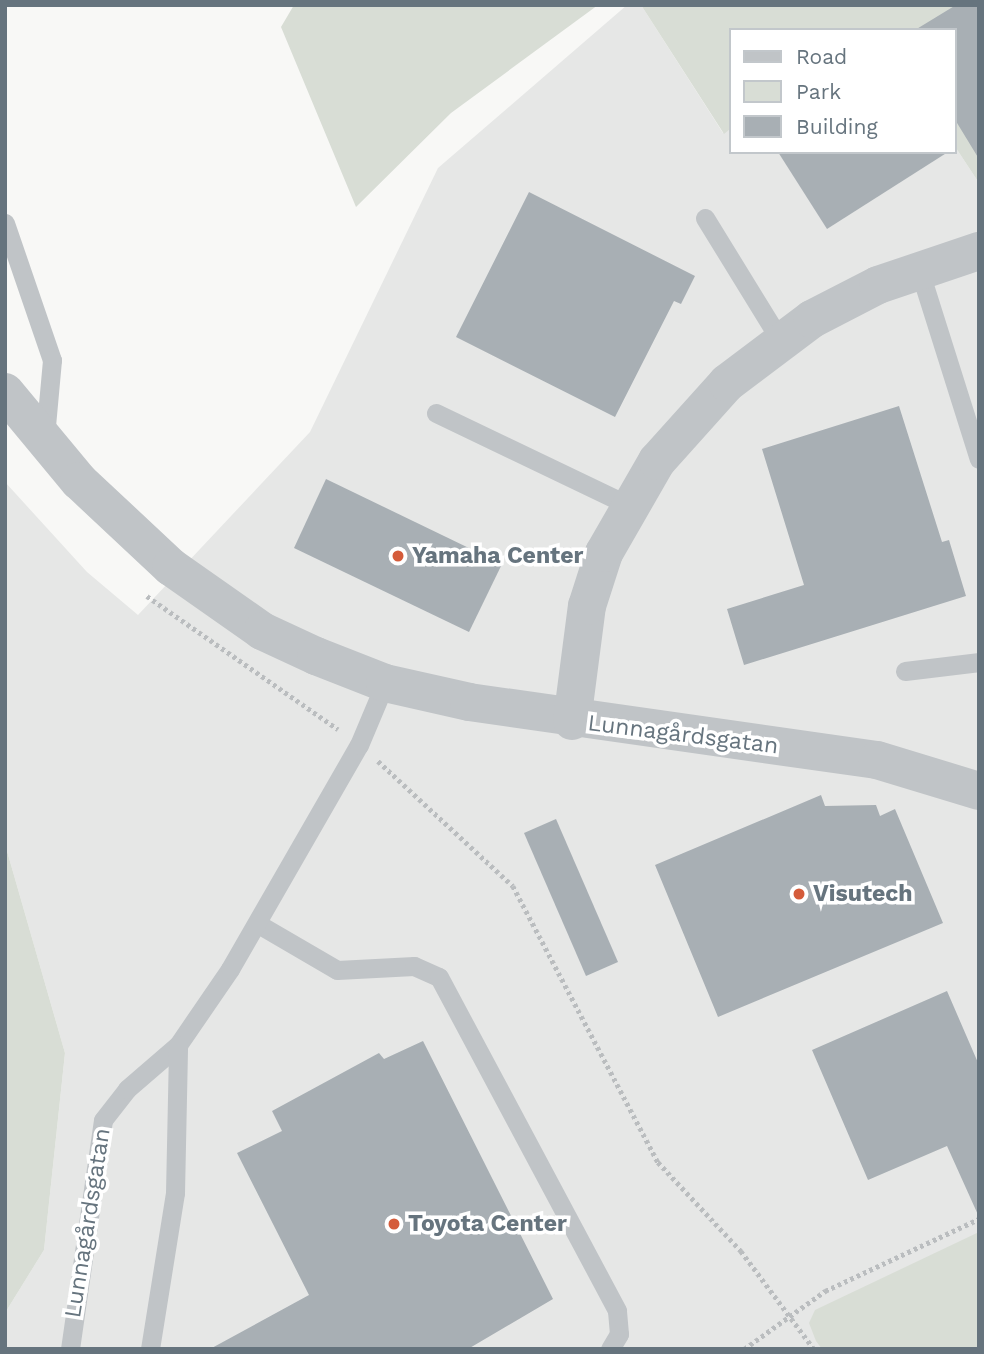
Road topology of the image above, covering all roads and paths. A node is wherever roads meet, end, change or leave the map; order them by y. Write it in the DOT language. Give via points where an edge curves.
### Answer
graph roads {
  1 [pos="705,218"];
  2 [pos="5,223"];
  3 [pos="979,251"];
  4 [pos="919,268"];
  5 [pos="780,340"];
  6 [pos="7,399"];
  7 [pos="436,413"];
  8 [pos="44,438"];
  9 [pos="979,459"];
  10 [pos="628,505"];
  11 [pos="135,584"];
  12 [pos="979,662"];
  13 [pos="905,671"];
  14 [pos="385,682"];
  15 [pos="572,720"];
  16 [pos="359,745"];
  17 [pos="979,791"];
  18 [pos="258,924"];
  19 [pos="178,1045"];
  20 [pos="979,1219"];
  21 [pos="789,1315"];
  22 [pos="70,1349"];
  23 [pos="150,1349"];
  24 [pos="610,1349"];
  25 [pos="744,1349"];
  26 [pos="814,1349"];
  1 -- 5 [label="lane"];
  2 -- 8 [label="lane" via="52,360"];
  3 -- 4 [label="street"];
  4 -- 5 [label="street" via="850,298"];
  4 -- 9 [label="lane"];
  5 -- 10 [label="street" via="711,401"];
  6 -- 8 [label="street, Lunnagårdsgatan"];
  7 -- 10 [label="lane"];
  8 -- 14 [label="street, Lunnagårdsgatan" via="127,529 214,601 273,636"];
  10 -- 15 [label="street" via="587,606"];
  11 -- 16 [label="path" via="246,671"];
  12 -- 13 [label="lane"];
  14 -- 15 [label="street, Lunnagårdsgatan"];
  14 -- 16 [label="lane, Lunnagårdsgatan"];
  15 -- 17 [label="street, Lunnagårdsgatan" via="877,760"];
  16 -- 18 [label="lane, Lunnagårdsgatan"];
  16 -- 21 [label="path" via="513,886 658,1162 741,1251"];
  18 -- 19 [label="lane, Lunnagårdsgatan"];
  18 -- 24 [label="lane" via="337,970 414,966 439,977 617,1311 619,1334"];
  19 -- 22 [label="lane, Lunnagårdsgatan" via="127,1089 103,1120"];
  19 -- 23 [label="lane" via="175,1193"];
  20 -- 21 [label="path" via="866,1269"];
  21 -- 25 [label="path"];
  21 -- 26 [label="path"];
}
